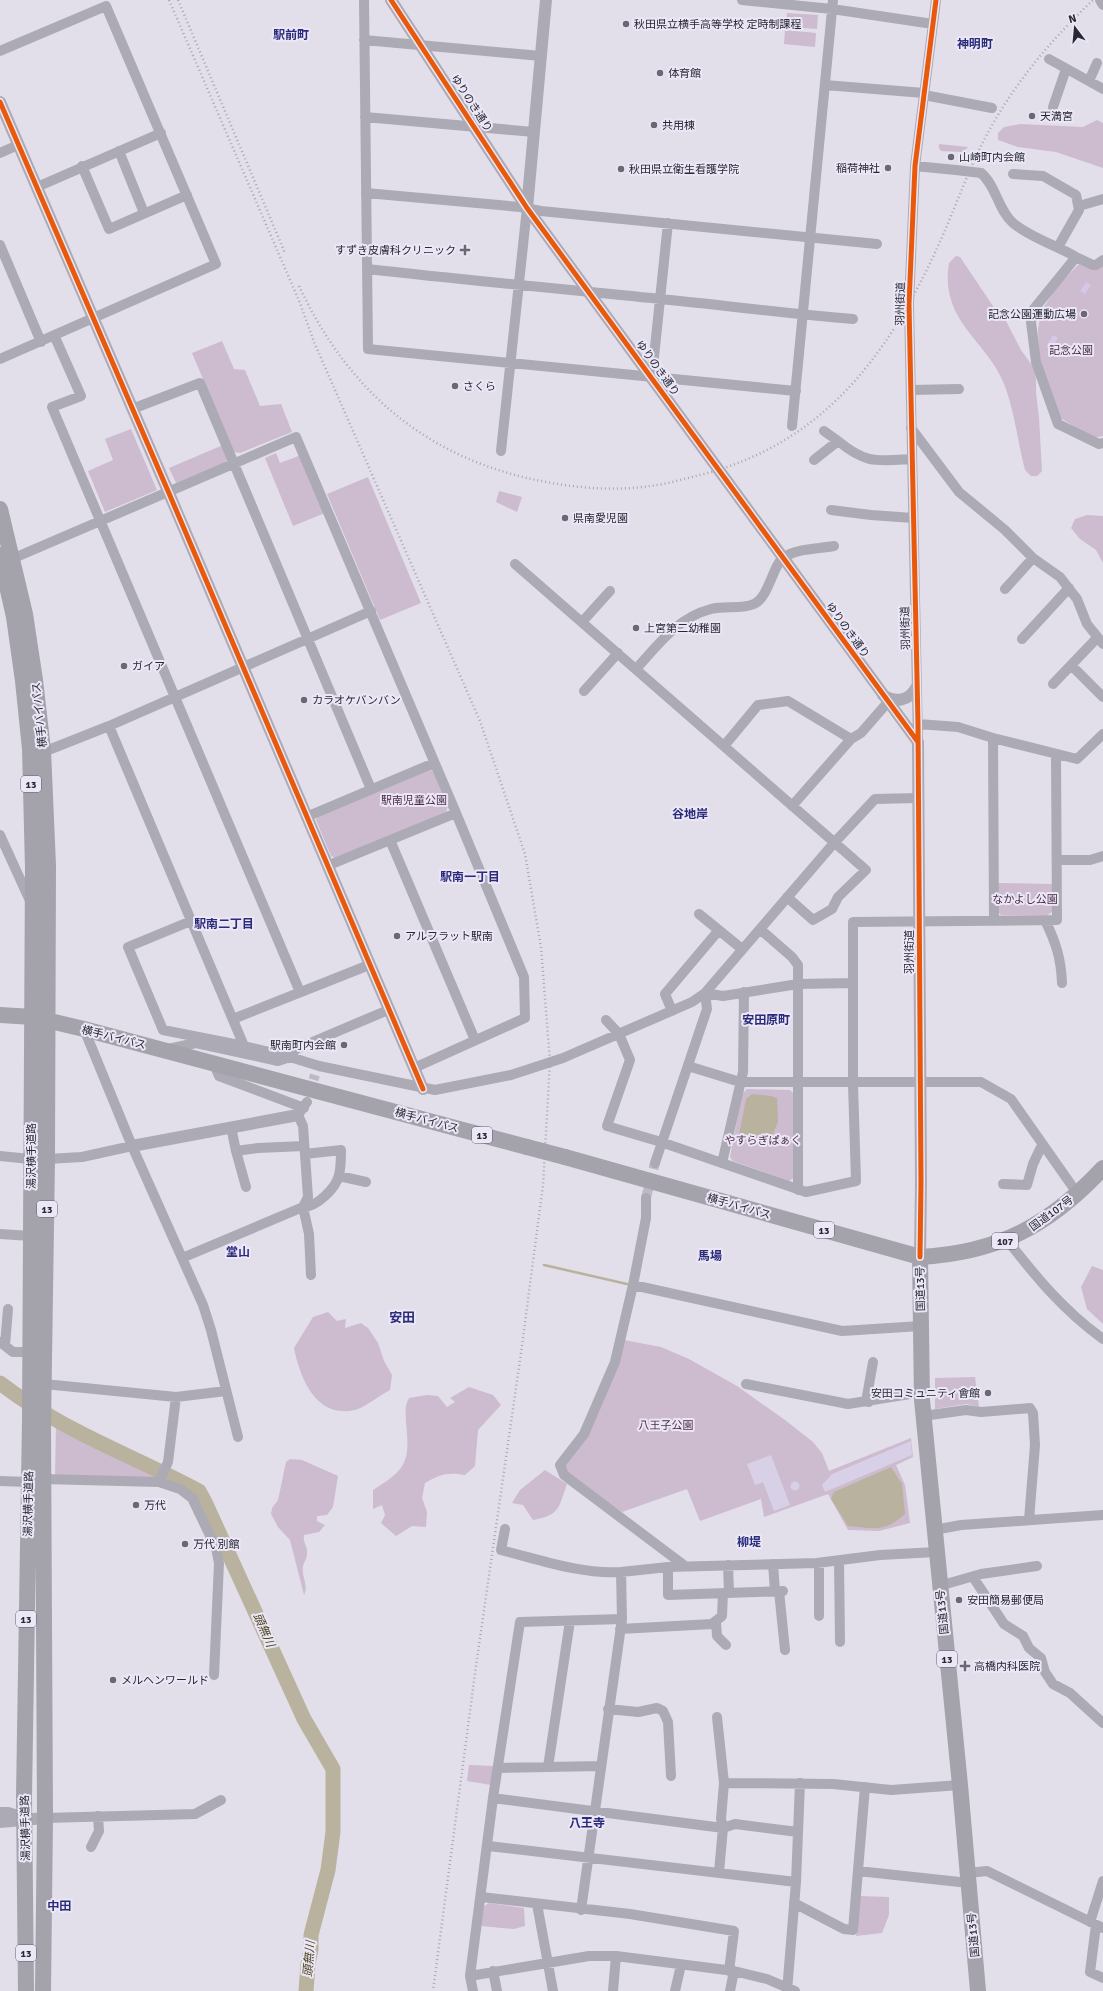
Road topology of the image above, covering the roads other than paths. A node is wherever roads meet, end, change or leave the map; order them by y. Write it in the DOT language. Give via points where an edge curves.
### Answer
graph roads {
  1 [pos="364,0"];
  2 [pos="391,0"];
  3 [pos="546,0"];
  4 [pos="742,0"];
  5 [pos="936,0"];
  6 [pos="1100,0"];
  7 [pos="833,4"];
  8 [pos="1103,5"];
  9 [pos="933,24"];
  10 [pos="364,40"];
  11 [pos="422,45"];
  12 [pos="0,51"];
  13 [pos="541,56"];
  14 [pos="1049,59"];
  15 [pos="1097,63"];
  16 [pos="1066,69"];
  17 [pos="1089,81"];
  18 [pos="825,85"];
  19 [pos="1103,89"];
  20 [pos="924,94"];
  21 [pos="0,102"];
  22 [pos="1053,107"];
  23 [pos="992,108"];
  24 [pos="365,117"];
  25 [pos="475,127"];
  26 [pos="534,132"];
  27 [pos="161,133"];
  28 [pos="18,145"];
  29 [pos="119,151"];
  30 [pos="0,153"];
  31 [pos="82,166"];
  32 [pos="916,166"];
  33 [pos="1013,174"];
  34 [pos="37,187"];
  35 [pos="366,193"];
  36 [pos="187,195"];
  37 [pos="1103,199"];
  38 [pos="1079,206"];
  39 [pos="527,208"];
  40 [pos="144,213"];
  41 [pos="668,223"];
  42 [pos="811,238"];
  43 [pos="0,244"];
  44 [pos="877,244"];
  45 [pos="1058,247"];
  46 [pos="1076,257"];
  47 [pos="1103,260"];
  48 [pos="367,269"];
  49 [pos="518,286"];
  50 [pos="589,292"];
  51 [pos="660,299"];
  52 [pos="803,316"];
  53 [pos="93,318"];
  54 [pos="853,319"];
  55 [pos="54,335"];
  56 [pos="40,342"];
  57 [pos="0,359"];
  58 [pos="512,362"];
  59 [pos="652,376"];
  60 [pos="959,389"];
  61 [pos="911,390"];
  62 [pos="796,391"];
  63 [pos="132,410"];
  64 [pos="792,426"];
  65 [pos="911,428"];
  66 [pos="824,431"];
  67 [pos="838,441"];
  68 [pos="1103,443"];
  69 [pos="501,451"];
  70 [pos="912,459"];
  71 [pos="814,460"];
  72 [pos="235,464"];
  73 [pos="168,492"];
  74 [pos="0,508"];
  75 [pos="831,510"];
  76 [pos="913,518"];
  77 [pos="101,521"];
  78 [pos="834,546"];
  79 [pos="783,558"];
  80 [pos="1032,558"];
  81 [pos="4,560"];
  82 [pos="515,564"];
  83 [pos="1069,588"];
  84 [pos="1005,589"];
  85 [pos="610,591"];
  86 [pos="371,611"];
  87 [pos="582,622"];
  88 [pos="308,639"];
  89 [pos="1022,639"];
  90 [pos="1100,641"];
  91 [pos="618,653"];
  92 [pos="1071,665"];
  93 [pos="243,668"];
  94 [pos="636,669"];
  95 [pos="1053,684"];
  96 [pos="916,688"];
  97 [pos="584,691"];
  98 [pos="176,697"];
  99 [pos="1103,697"];
  100 [pos="885,698"];
  101 [pos="918,724"];
  102 [pos="109,726"];
  103 [pos="1103,734"];
  104 [pos="993,738"];
  105 [pos="851,739"];
  106 [pos="918,742"];
  107 [pos="724,746"];
  108 [pos="43,750"];
  109 [pos="1056,754"];
  110 [pos="434,763"];
  111 [pos="371,790"];
  112 [pos="918,798"];
  113 [pos="792,806"];
  114 [pos="456,813"];
  115 [pos="306,817"];
  116 [pos="0,835"];
  117 [pos="390,840"];
  118 [pos="834,843"];
  119 [pos="1103,856"];
  120 [pos="1057,860"];
  121 [pos="327,866"];
  122 [pos="787,898"];
  123 [pos="33,908"];
  124 [pos="699,914"];
  125 [pos="191,920"];
  126 [pos="1045,920"];
  127 [pos="919,922"];
  128 [pos="994,922"];
  129 [pos="760,929"];
  130 [pos="719,930"];
  131 [pos="742,950"];
  132 [pos="369,965"];
  133 [pos="852,983"];
  134 [pos="1062,983"];
  135 [pos="798,984"];
  136 [pos="300,992"];
  137 [pos="744,992"];
  138 [pos="705,993"];
  139 [pos="388,1010"];
  140 [pos="672,1011"];
  141 [pos="0,1015"];
  142 [pos="41,1019"];
  143 [pos="233,1019"];
  144 [pos="606,1020"];
  145 [pos="84,1029"];
  146 [pos="619,1034"];
  147 [pos="475,1040"];
  148 [pos="244,1046"];
  149 [pos="167,1050"];
  150 [pos="290,1057"];
  151 [pos="213,1062"];
  152 [pos="688,1066"];
  153 [pos="414,1068"];
  154 [pos="740,1082"];
  155 [pos="798,1083"];
  156 [pos="920,1083"];
  157 [pos="853,1084"];
  158 [pos="423,1089"];
  159 [pos="303,1108"];
  160 [pos="231,1127"];
  161 [pos="661,1142"];
  162 [pos="1042,1145"];
  163 [pos="132,1146"];
  164 [pos="305,1150"];
  165 [pos="236,1151"];
  166 [pos="0,1156"];
  167 [pos="30,1159"];
  168 [pos="47,1159"];
  169 [pos="655,1163"];
  170 [pos="722,1163"];
  171 [pos="1103,1168"];
  172 [pos="339,1176"];
  173 [pos="366,1182"];
  174 [pos="1003,1184"];
  175 [pos="246,1187"];
  176 [pos="798,1190"];
  177 [pos="1077,1193"];
  178 [pos="646,1198"];
  179 [pos="303,1207"];
  180 [pos="0,1234"];
  181 [pos="31,1236"];
  182 [pos="1007,1240"];
  183 [pos="920,1256"];
  184 [pos="182,1258"];
  185 [pos="311,1275"];
  186 [pos="633,1286"];
  187 [pos="8,1309"];
  188 [pos="921,1326"];
  189 [pos="1103,1339"];
  190 [pos="2,1343"];
  191 [pos="29,1352"];
  192 [pos="873,1362"];
  193 [pos="746,1384"];
  194 [pos="39,1389"];
  195 [pos="226,1391"];
  196 [pos="922,1392"];
  197 [pos="176,1397"];
  198 [pos="869,1402"];
  199 [pos="923,1416"];
  200 [pos="238,1437"];
  201 [pos="160,1479"];
  202 [pos="36,1480"];
  203 [pos="0,1481"];
  204 [pos="1103,1515"];
  205 [pos="1029,1520"];
  206 [pos="505,1529"];
  207 [pos="934,1530"];
  208 [pos="936,1552"];
  209 [pos="839,1560"];
  210 [pos="819,1563"];
  211 [pos="773,1564"];
  212 [pos="728,1565"];
  213 [pos="685,1566"];
  214 [pos="1037,1566"];
  215 [pos="668,1567"];
  216 [pos="620,1572"];
  217 [pos="974,1577"];
  218 [pos="939,1586"];
  219 [pos="779,1591"];
  220 [pos="726,1593"];
  221 [pos="819,1616"];
  222 [pos="570,1620"];
  223 [pos="716,1622"];
  224 [pos="621,1624"];
  225 [pos="840,1642"];
  226 [pos="726,1645"];
  227 [pos="785,1650"];
  228 [pos="214,1675"];
  229 [pos="608,1710"];
  230 [pos="717,1717"];
  231 [pos="1103,1723"];
  232 [pos="600,1766"];
  233 [pos="548,1767"];
  234 [pos="498,1768"];
  235 [pos="671,1776"];
  236 [pos="724,1783"];
  237 [pos="800,1783"];
  238 [pos="960,1785"];
  239 [pos="864,1788"];
  240 [pos="493,1798"];
  241 [pos="221,1800"];
  242 [pos="594,1812"];
  243 [pos="0,1813"];
  244 [pos="98,1816"];
  245 [pos="45,1818"];
  246 [pos="25,1819"];
  247 [pos="0,1822"];
  248 [pos="723,1828"];
  249 [pos="798,1832"];
  250 [pos="488,1846"];
  251 [pos="91,1847"];
  252 [pos="588,1858"];
  253 [pos="858,1871"];
  254 [pos="719,1872"];
  255 [pos="968,1878"];
  256 [pos="1103,1881"];
  257 [pos="796,1882"];
  258 [pos="481,1897"];
  259 [pos="794,1903"];
  260 [pos="537,1904"];
  261 [pos="581,1910"];
  262 [pos="1096,1925"];
  263 [pos="616,1956"];
  264 [pos="548,1962"];
  265 [pos="681,1965"];
  266 [pos="731,1971"];
  267 [pos="493,1972"];
  268 [pos="470,1976"];
  269 [pos="1103,1978"];
  270 [pos="790,1989"];
  271 [pos="26,1991"];
  272 [pos="42,1991"];
  273 [pos="473,1991"];
  274 [pos="497,1991"];
  275 [pos="553,1991"];
  276 [pos="613,1991"];
  277 [pos="676,1991"];
  278 [pos="730,1991"];
  279 [pos="978,1991"];
  1 -- 10 [label="street"];
  2 -- 11 [label="street, ゆりのき通り"];
  3 -- 13 [label="street"];
  4 -- 7 [label="street"];
  5 -- 9 [label="street, 羽州街道"];
  6 -- 8 [label="street"];
  7 -- 9 [label="street"];
  7 -- 18 [label="street"];
  9 -- 20 [label="street, 羽州街道"];
  10 -- 11 [label="street"];
  10 -- 24 [label="street"];
  11 -- 13 [label="street"];
  11 -- 25 [label="street, ゆりのき通り"];
  12 -- 27 [label="street" via="106,6"];
  13 -- 26 [label="street"];
  14 -- 16 [label="street"];
  15 -- 17 [label="street"];
  16 -- 17 [label="street"];
  16 -- 22 [label="street"];
  17 -- 19 [label="street"];
  18 -- 20 [label="street"];
  18 -- 42 [label="street"];
  20 -- 23 [label="street"];
  20 -- 32 [label="street, 羽州街道"];
  21 -- 28 [label="street"];
  24 -- 25 [label="street"];
  24 -- 35 [label="street"];
  25 -- 26 [label="street"];
  25 -- 39 [label="street, ゆりのき通り"];
  26 -- 39 [label="street"];
  27 -- 29 [label="street"];
  27 -- 36 [label="street"];
  28 -- 30 [label="street"];
  28 -- 34 [label="street"];
  29 -- 31 [label="street"];
  29 -- 40 [label="street"];
  31 -- 34 [label="street"];
  31 -- 40 [label="street" via="108,229"];
  32 -- 45 [label="street, bridge" via="986,174 997,200 1012,222 1033,236"];
  32 -- 61 [label="street, 羽州街道" via="909,304"];
  33 -- 38 [label="street" via="1043,176 1076,194"];
  34 -- 53 [label="street"];
  35 -- 39 [label="street"];
  35 -- 48 [label="street"];
  36 -- 40 [label="street"];
  36 -- 53 [label="street" via="216,264"];
  37 -- 38 [label="street"];
  38 -- 45 [label="street"];
  39 -- 41 [label="street"];
  39 -- 49 [label="street"];
  39 -- 50 [label="street, ゆりのき通り"];
  41 -- 42 [label="street"];
  41 -- 51 [label="street"];
  42 -- 44 [label="street"];
  42 -- 52 [label="street"];
  43 -- 56 [label="street"];
  45 -- 46 [label="street"];
  46 -- 47 [label="street" via="1093,266"];
  46 -- 68 [label="street" via="1033,310 1031,322 1036,362 1058,424 1099,444"];
  48 -- 49 [label="street"];
  48 -- 58 [label="street" via="368,349"];
  49 -- 50 [label="street"];
  49 -- 58 [label="street"];
  50 -- 51 [label="street"];
  50 -- 59 [label="street, ゆりのき通り"];
  51 -- 52 [label="street"];
  51 -- 59 [label="street"];
  52 -- 54 [label="street"];
  52 -- 62 [label="street"];
  53 -- 55 [label="street"];
  53 -- 63 [label="street"];
  55 -- 56 [label="street"];
  55 -- 77 [label="street" via="81,396 52,407"];
  56 -- 57 [label="street"];
  58 -- 59 [label="street"];
  58 -- 69 [label="street"];
  59 -- 62 [label="street"];
  59 -- 79 [label="street, ゆりのき通り"];
  60 -- 61 [label="street"];
  61 -- 65 [label="street, 羽州街道"];
  62 -- 64 [label="street"];
  63 -- 72 [label="street" via="200,383"];
  63 -- 73 [label="street"];
  65 -- 70 [label="street, 羽州街道"];
  65 -- 80 [label="street" via="959,492 1005,530"];
  66 -- 67 [label="street"];
  67 -- 70 [label="street" via="865,459"];
  67 -- 71 [label="street"];
  70 -- 76 [label="street, 羽州街道"];
  72 -- 73 [label="street"];
  72 -- 86 [label="street" via="296,438"];
  72 -- 88 [label="street"];
  73 -- 77 [label="street"];
  73 -- 93 [label="street"];
  74 -- 81 [label="highway, 横手バイパス / 13"];
  75 -- 76 [label="street"];
  76 -- 96 [label="street, 羽州街道"];
  77 -- 81 [label="street"];
  77 -- 98 [label="street"];
  78 -- 79 [label="street" via="795,553"];
  79 -- 94 [label="street" via="767,588 755,603 713,608 683,622 674,627"];
  79 -- 100 [label="street, ゆりのき通り"];
  80 -- 83 [label="street" via="1060,577"];
  80 -- 84 [label="street"];
  81 -- 108 [label="highway, 横手バイパス / 13" via="32,658"];
  81 -- 123 [label="highway, 横手バイパス / 13" via="14,617 30,748"];
  82 -- 87 [label="street"];
  83 -- 89 [label="street"];
  83 -- 90 [label="street" via="1077,599 1087,624"];
  85 -- 87 [label="street"];
  86 -- 88 [label="street"];
  86 -- 110 [label="street"];
  87 -- 91 [label="street"];
  88 -- 93 [label="street"];
  88 -- 111 [label="street"];
  90 -- 92 [label="street"];
  91 -- 94 [label="street"];
  91 -- 97 [label="street"];
  92 -- 95 [label="street"];
  92 -- 99 [label="street"];
  93 -- 98 [label="street"];
  93 -- 115 [label="street"];
  94 -- 107 [label="street"];
  96 -- 100 [label="street" via="910,696 900,700"];
  96 -- 101 [label="street, 羽州街道"];
  98 -- 102 [label="street"];
  98 -- 136 [label="street"];
  100 -- 105 [label="street" via="861,732"];
  100 -- 106 [label="street, ゆりのき通り"];
  101 -- 104 [label="street" via="958,727"];
  101 -- 106 [label="street, 羽州街道"];
  102 -- 108 [label="street"];
  102 -- 125 [label="street"];
  103 -- 109 [label="street" via="1077,759"];
  104 -- 109 [label="street"];
  104 -- 128 [label="street"];
  105 -- 107 [label="street" via="788,701 758,706"];
  105 -- 113 [label="street"];
  106 -- 112 [label="street, 羽州街道"];
  107 -- 113 [label="street"];
  108 -- 142 [label="highway, 横手バイパス / 13" via="48,865"];
  109 -- 120 [label="street"];
  110 -- 111 [label="street"];
  110 -- 114 [label="street"];
  111 -- 115 [label="street"];
  112 -- 118 [label="street" via="875,799"];
  112 -- 127 [label="street, 羽州街道"];
  113 -- 118 [label="street"];
  114 -- 117 [label="street"];
  114 -- 147 [label="street" via="524,977 525,1018"];
  115 -- 121 [label="street"];
  116 -- 123 [label="street"];
  117 -- 121 [label="street"];
  117 -- 147 [label="street"];
  118 -- 122 [label="street"];
  118 -- 122 [label="street" via="866,870 838,897 832,908 813,920"];
  119 -- 120 [label="street" via="1090,860"];
  120 -- 126 [label="street" via="1057,920"];
  121 -- 132 [label="street"];
  122 -- 129 [label="street"];
  123 -- 142 [label="highway, 横手バイパス / 13"];
  124 -- 130 [label="street"];
  125 -- 143 [label="street"];
  125 -- 148 [label="street" via="128,947 163,1030"];
  126 -- 128 [label="street"];
  126 -- 134 [label="street" via="1057,945"];
  127 -- 128 [label="street"];
  127 -- 133 [label="street" via="853,922"];
  127 -- 156 [label="street, 羽州街道"];
  129 -- 131 [label="street"];
  129 -- 135 [label="street" via="792,956 798,965"];
  130 -- 131 [label="street"];
  130 -- 140 [label="street" via="665,994"];
  131 -- 138 [label="street"];
  132 -- 136 [label="street"];
  132 -- 139 [label="street"];
  133 -- 135 [label="street"];
  133 -- 157 [label="street"];
  135 -- 137 [label="street"];
  135 -- 155 [label="street"];
  136 -- 143 [label="street"];
  137 -- 138 [label="street" via="723,996"];
  137 -- 154 [label="street" via="743,1072"];
  138 -- 140 [label="street"];
  138 -- 152 [label="street" via="707,1009"];
  139 -- 150 [label="street" via="296,1049"];
  139 -- 153 [label="street"];
  140 -- 146 [label="street"];
  141 -- 142 [label="highway"];
  142 -- 145 [label="highway, 横手バイパス / 13"];
  142 -- 167 [label="highway, 湯沢横手道路 / 13"];
  142 -- 168 [label="highway, 湯沢横手道路 / 13"];
  143 -- 148 [label="street"];
  144 -- 146 [label="street"];
  145 -- 149 [label="highway, 横手バイパス / 13"];
  145 -- 163 [label="street"];
  146 -- 158 [label="street" via="562,1058 511,1075 448,1089"];
  146 -- 161 [label="street" via="630,1060 606,1126"];
  147 -- 153 [label="street"];
  148 -- 150 [label="street"];
  149 -- 150 [label="street" via="196,1043 278,1061"];
  149 -- 151 [label="highway, 横手バイパス / 13"];
  150 -- 158 [label="street" via="317,1070"];
  151 -- 159 [label="street" via="219,1076"];
  151 -- 183 [label="highway, 横手バイパス / 13, bridge"];
  152 -- 154 [label="street"];
  152 -- 161 [label="street"];
  153 -- 158 [label="street"];
  154 -- 155 [label="street"];
  154 -- 170 [label="street"];
  155 -- 157 [label="street"];
  155 -- 176 [label="street"];
  156 -- 157 [label="street"];
  156 -- 162 [label="street" via="981,1082 1011,1099"];
  156 -- 183 [label="street, 羽州街道"];
  157 -- 176 [label="street" via="856,1181 806,1192"];
  159 -- 160 [label="street"];
  159 -- 164 [label="street"];
  160 -- 163 [label="street"];
  160 -- 165 [label="street"];
  161 -- 169 [label="street"];
  161 -- 170 [label="street"];
  162 -- 174 [label="street" via="1027,1185"];
  162 -- 177 [label="street"];
  163 -- 168 [label="street" via="82,1157"];
  163 -- 184 [label="street"];
  164 -- 165 [label="street" via="258,1148"];
  164 -- 172 [label="street" via="341,1150"];
  164 -- 179 [label="street" via="308,1197"];
  165 -- 175 [label="street"];
  166 -- 167 [label="street"];
  167 -- 181 [label="highway, 湯沢横手道路 / 13"];
  168 -- 194 [label="highway, 湯沢横手道路 / 13"];
  170 -- 176 [label="street"];
  171 -- 177 [label="highway, 国道107号 / 107"];
  172 -- 173 [label="street"];
  172 -- 179 [label="street" via="330,1192 309,1207"];
  177 -- 182 [label="highway, 国道107号 / 107" via="1049,1216"];
  178 -- 186 [label="street" via="646,1218"];
  179 -- 184 [label="street"];
  179 -- 185 [label="street" via="309,1234"];
  180 -- 181 [label="street"];
  181 -- 191 [label="highway, 湯沢横手道路 / 13"];
  182 -- 183 [label="highway, 国道107号 / 107" via="944,1255"];
  182 -- 189 [label="street" via="1037,1279 1082,1324"];
  183 -- 188 [label="highway, 国道13号 / 13"];
  184 -- 195 [label="street" via="203,1305"];
  186 -- 188 [label="street" via="842,1331"];
  186 -- 213 [label="street" via="615,1362 584,1434 560,1465 564,1475"];
  187 -- 190 [label="street"];
  188 -- 196 [label="highway, 国道13号 / 13"];
  190 -- 191 [label="street" via="13,1352"];
  191 -- 194 [label="highway, 湯沢横手道路 / 13"];
  192 -- 198 [label="street" via="867,1396"];
  193 -- 198 [label="street" via="848,1404"];
  194 -- 197 [label="street"];
  194 -- 202 [label="highway, 湯沢横手道路 / 13"];
  195 -- 197 [label="street"];
  195 -- 200 [label="street"];
  196 -- 198 [label="street"];
  196 -- 199 [label="highway, 国道13号 / 13"];
  197 -- 201 [label="street" via="168,1462"];
  199 -- 205 [label="street" via="966,1410 981,1412 1030,1408 1033,1413 1035,1445"];
  199 -- 207 [label="highway, 国道13号 / 13"];
  201 -- 202 [label="street"];
  201 -- 228 [label="street" via="192,1498 216,1548 219,1563"];
  202 -- 203 [label="street"];
  202 -- 245 [label="highway, 湯沢横手道路 / 13"];
  202 -- 246 [label="highway, 湯沢横手道路 / 13"];
  204 -- 205 [label="street"];
  205 -- 207 [label="street" via="961,1525"];
  206 -- 216 [label="street" via="501,1550 573,1568"];
  207 -- 208 [label="highway, 国道13号 / 13"];
  208 -- 209 [label="street"];
  208 -- 218 [label="highway, 国道13号 / 13"];
  209 -- 210 [label="street"];
  209 -- 225 [label="street"];
  210 -- 211 [label="street"];
  210 -- 221 [label="street"];
  211 -- 212 [label="street"];
  211 -- 219 [label="street"];
  212 -- 213 [label="street"];
  212 -- 220 [label="street"];
  213 -- 215 [label="street"];
  214 -- 217 [label="street"];
  215 -- 216 [label="street"];
  215 -- 220 [label="street" via="668,1595"];
  216 -- 224 [label="street"];
  217 -- 218 [label="street"];
  217 -- 231 [label="street" via="1004,1624 1023,1636 1029,1648 1041,1658 1045,1672 1053,1684 1070,1693"];
  218 -- 238 [label="highway, 国道13号 / 13"];
  219 -- 220 [label="street"];
  219 -- 227 [label="street"];
  220 -- 223 [label="street" via="722,1616"];
  222 -- 224 [label="street"];
  222 -- 233 [label="street"];
  222 -- 234 [label="street" via="520,1622"];
  223 -- 224 [label="street"];
  223 -- 226 [label="street" via="717,1636"];
  224 -- 229 [label="street"];
  229 -- 232 [label="street"];
  229 -- 235 [label="street" via="638,1712 657,1708 663,1711 668,1722"];
  230 -- 236 [label="street"];
  232 -- 233 [label="street"];
  232 -- 242 [label="street"];
  233 -- 234 [label="street"];
  234 -- 240 [label="street"];
  236 -- 237 [label="street"];
  236 -- 248 [label="street" via="721,1819"];
  237 -- 239 [label="street"];
  237 -- 249 [label="street"];
  238 -- 239 [label="street" via="891,1790"];
  238 -- 255 [label="highway, 国道13号 / 13"];
  239 -- 253 [label="street"];
  240 -- 242 [label="street"];
  240 -- 250 [label="street"];
  241 -- 244 [label="street" via="195,1814"];
  242 -- 248 [label="street"];
  242 -- 252 [label="street"];
  243 -- 246 [label="street"];
  244 -- 245 [label="street"];
  244 -- 251 [label="street" via="99,1832"];
  245 -- 246 [label="street"];
  245 -- 272 [label="highway, 湯沢横手道路 / 13"];
  246 -- 247 [label="street"];
  246 -- 271 [label="highway, 湯沢横手道路 / 13"];
  248 -- 249 [label="street" via="735,1824"];
  248 -- 254 [label="street"];
  249 -- 257 [label="street"];
  250 -- 252 [label="street"];
  250 -- 258 [label="street"];
  252 -- 254 [label="street"];
  252 -- 261 [label="street"];
  253 -- 255 [label="street"];
  253 -- 259 [label="street" via="853,1930 844,1929"];
  254 -- 257 [label="street"];
  255 -- 262 [label="street" via="986,1871"];
  255 -- 279 [label="highway, 国道13号 / 13"];
  256 -- 262 [label="street"];
  257 -- 259 [label="street"];
  258 -- 260 [label="street"];
  258 -- 268 [label="street"];
  259 -- 270 [label="street"];
  260 -- 261 [label="street"];
  260 -- 264 [label="street"];
  261 -- 266 [label="street" via="630,1914 734,1931"];
  262 -- 269 [label="street" via="1090,1972"];
  263 -- 264 [label="street" via="589,1956"];
  263 -- 265 [label="street"];
  263 -- 276 [label="street"];
  264 -- 267 [label="street"];
  264 -- 275 [label="street"];
  265 -- 266 [label="street"];
  265 -- 277 [label="street"];
  266 -- 270 [label="street" via="767,1979"];
  266 -- 278 [label="street"];
  267 -- 268 [label="street"];
  267 -- 274 [label="street"];
  268 -- 273 [label="street"];
}
